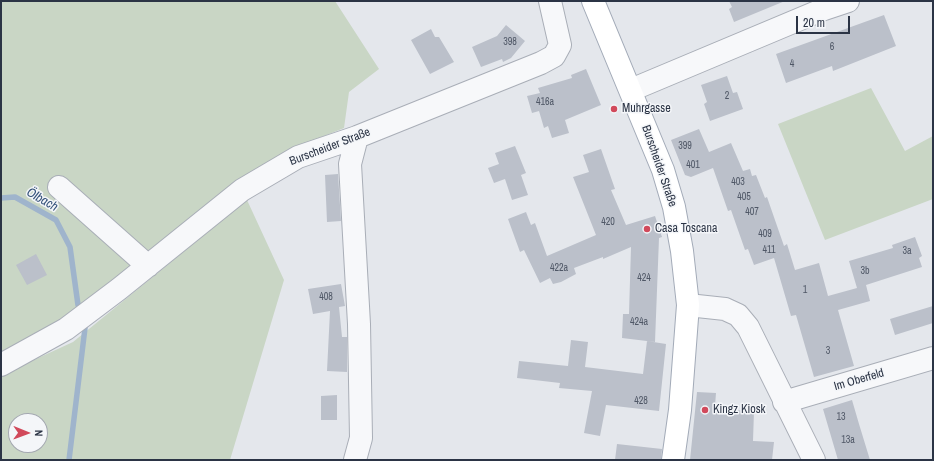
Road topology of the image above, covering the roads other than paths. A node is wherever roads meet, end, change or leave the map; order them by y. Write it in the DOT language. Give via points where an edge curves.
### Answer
graph roads {
  1 [pos="550,1"];
  2 [pos="593,1"];
  3 [pos="848,1"];
  4 [pos="631,90"];
  5 [pos="357,137"];
  6 [pos="59,187"];
  7 [pos="148,266"];
  8 [pos="688,306"];
  9 [pos="933,358"];
  10 [pos="1,365"];
  11 [pos="784,402"];
  12 [pos="355,460"];
  13 [pos="673,460"];
  14 [pos="814,460"];
  1 -- 5 [label="street, Burscheider Straße" via="560,45 554,56"];
  2 -- 4 [label="main road, Burscheider Straße"];
  3 -- 4 [label="street"];
  4 -- 8 [label="main road, Burscheider Straße" via="663,170 674,207"];
  5 -- 7 [label="street, Burscheider Straße" via="298,157 242,190"];
  5 -- 12 [label="street" via="350,164 360,355 361,438"];
  6 -- 7 [label="street"];
  7 -- 10 [label="street, Burscheider Straße" via="66,329"];
  8 -- 11 [label="street" via="725,309 738,315 748,327"];
  8 -- 13 [label="main road, Burscheider Straße" via="680,410"];
  9 -- 11 [label="street, Im Oberfeld"];
  11 -- 14 [label="street"];
}
